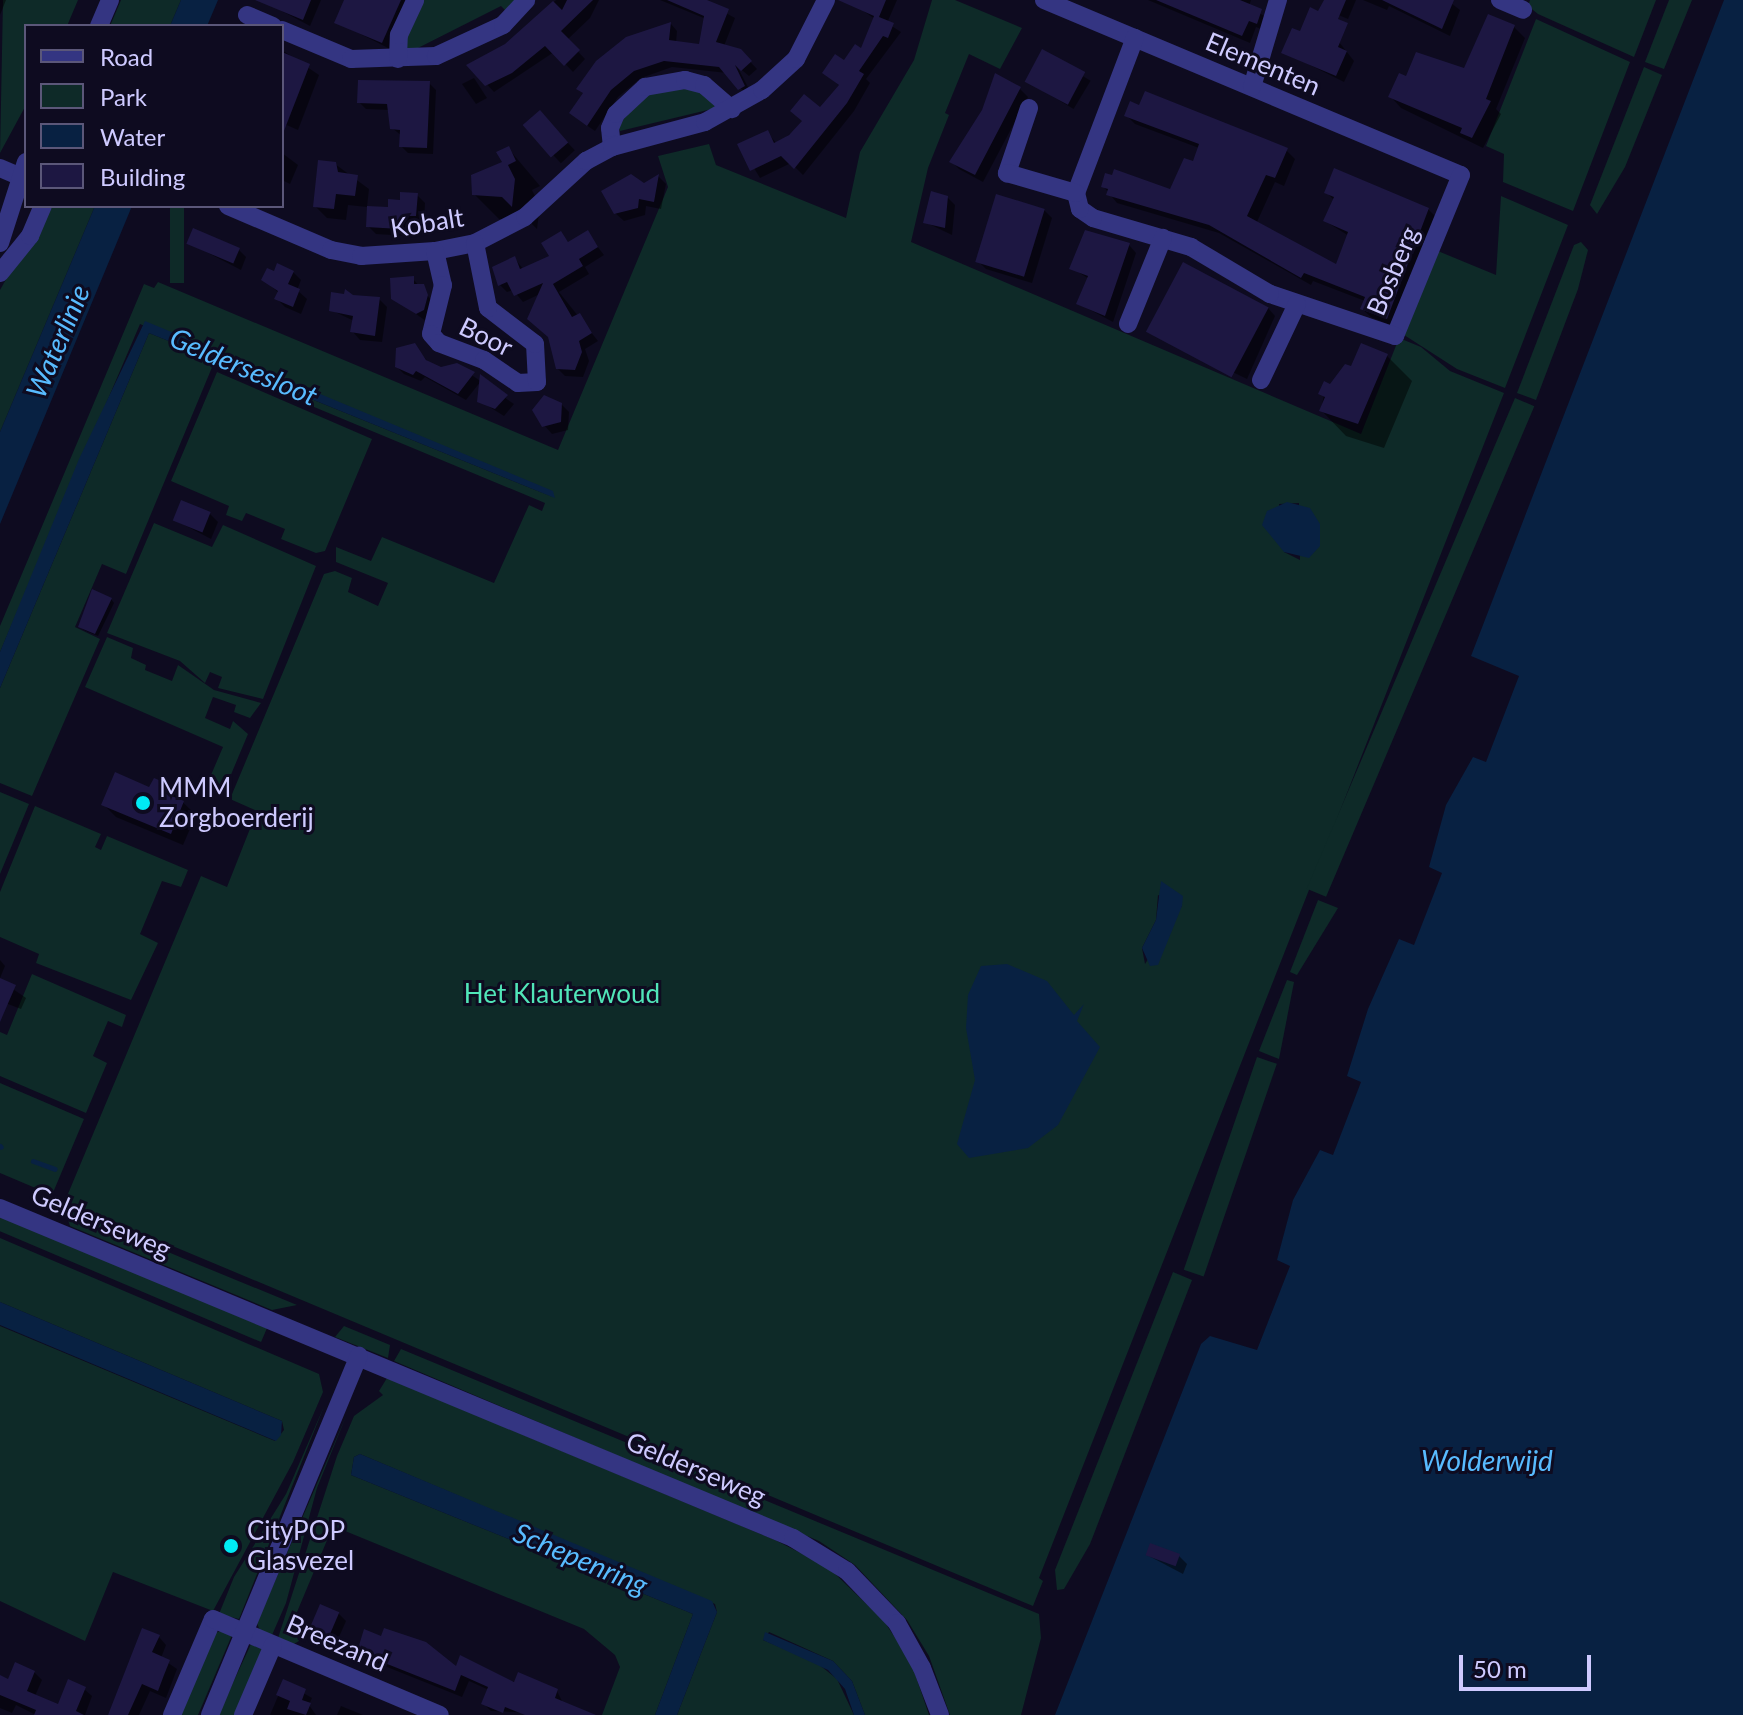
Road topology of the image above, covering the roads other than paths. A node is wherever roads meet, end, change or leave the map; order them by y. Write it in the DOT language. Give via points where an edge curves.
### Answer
graph roads {
  1 [pos="110,0"];
  2 [pos="415,0"];
  3 [pos="526,0"];
  4 [pos="826,0"];
  5 [pos="1044,0"];
  6 [pos="1278,0"];
  7 [pos="1500,0"];
  8 [pos="1523,10"];
  9 [pos="248,14"];
  10 [pos="100,24"];
  11 [pos="269,24"];
  12 [pos="284,31"];
  13 [pos="1135,38"];
  14 [pos="398,59"];
  15 [pos="1252,87"];
  16 [pos="1029,108"];
  17 [pos="732,109"];
  18 [pos="612,147"];
  19 [pos="0,168"];
  20 [pos="24,173"];
  21 [pos="1461,175"];
  22 [pos="1076,193"];
  23 [pos="42,208"];
  24 [pos="233,208"];
  25 [pos="1163,238"];
  26 [pos="0,243"];
  27 [pos="475,243"];
  28 [pos="435,251"];
  29 [pos="0,273"];
  30 [pos="1297,304"];
  31 [pos="1128,324"];
  32 [pos="1261,380"];
  33 [pos="0,1208"];
  34 [pos="359,1356"];
  35 [pos="244,1632"];
  36 [pos="273,1645"];
  37 [pos="172,1715"];
  38 [pos="210,1715"];
  39 [pos="243,1715"];
  40 [pos="440,1715"];
  41 [pos="940,1715"];
  1 -- 10 [label="street"];
  2 -- 14 [label="street" via="399,35"];
  3 -- 14 [label="street" via="503,25 458,48"];
  4 -- 17 [label="street, Kobalt" via="796,59"];
  5 -- 13 [label="street, Elementen"];
  6 -- 15 [label="street"];
  7 -- 8 [label="street"];
  9 -- 11 [label="street"];
  12 -- 14 [label="street" via="351,59"];
  13 -- 15 [label="street, Elementen"];
  13 -- 22 [label="street"];
  15 -- 21 [label="street, Elementen"];
  16 -- 22 [label="street" via="1007,173"];
  17 -- 18 [label="street, Kobalt" via="705,122"];
  17 -- 18 [label="street" via="704,85 685,80 645,87 616,114 610,128"];
  18 -- 27 [label="street, Kobalt" via="586,161 525,217"];
  19 -- 20 [label="street"];
  20 -- 26 [label="street"];
  21 -- 30 [label="street, Bosberg" via="1395,336"];
  22 -- 25 [label="street, Bosberg" via="1080,209 1093,218"];
  23 -- 29 [label="street" via="30,236"];
  24 -- 28 [label="street, Kobalt" via="331,250 388,257"];
  25 -- 30 [label="street, Bosberg" via="1191,247"];
  25 -- 31 [label="street"];
  27 -- 28 [label="street, Kobalt"];
  27 -- 28 [label="street, Boor" via="488,308 535,344 537,382 518,383 431,334 443,285"];
  30 -- 32 [label="street"];
  33 -- 34 [label="street, Gelderseweg"];
  34 -- 35 [label="street"];
  34 -- 41 [label="street, Gelderseweg" via="819,1552 847,1571 897,1623"];
  35 -- 36 [label="street, Breezand"];
  35 -- 37 [label="street, Breezand" via="213,1619"];
  35 -- 38 [label="street"];
  36 -- 39 [label="street"];
  36 -- 40 [label="street, Breezand"];
}
